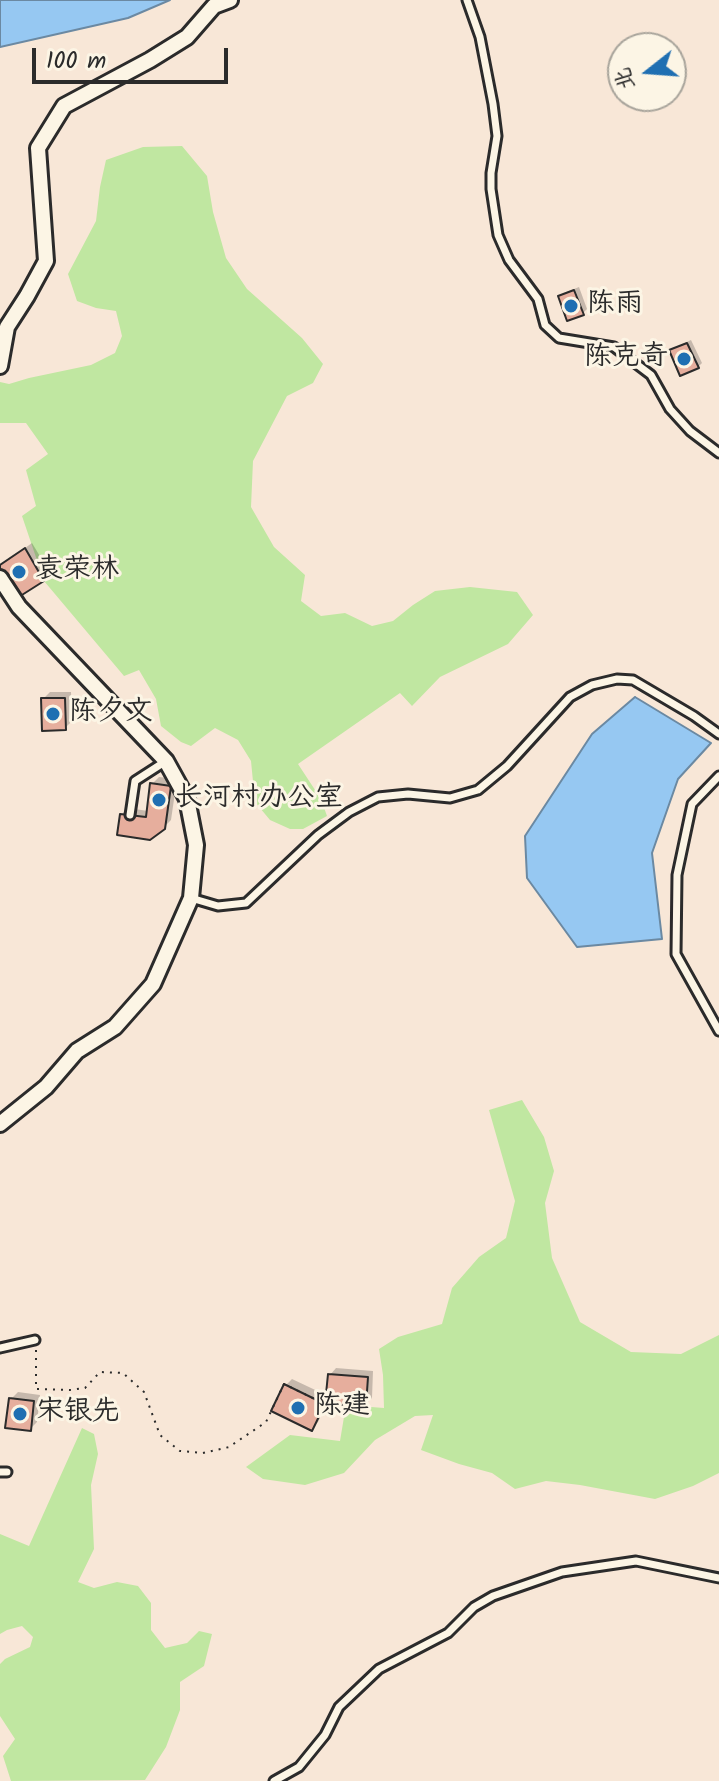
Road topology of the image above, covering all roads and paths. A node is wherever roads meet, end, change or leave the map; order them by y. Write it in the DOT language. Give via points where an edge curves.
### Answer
graph roads {
  1 [pos="230,0"];
  2 [pos="467,0"];
  3 [pos="0,366"];
  4 [pos="719,453"];
  5 [pos="0,578"];
  6 [pos="719,734"];
  7 [pos="166,761"];
  8 [pos="719,776"];
  9 [pos="130,815"];
  10 [pos="191,898"];
  11 [pos="719,1031"];
  12 [pos="0,1124"];
  13 [pos="35,1340"];
  14 [pos="0,1348"];
  15 [pos="325,1404"];
  16 [pos="719,1578"];
  17 [pos="274,1781"];
  1 -- 3 [label="street" via="214,6 187,37 64,106 38,148 46,261 7,327"];
  2 -- 4 [label="lane" via="493,104 497,136 491,189 498,235 538,299 545,325 559,338 614,347 651,375 670,409"];
  5 -- 7 [label="street" via="19,607"];
  6 -- 10 [label="lane" via="633,680 592,685 570,697 478,790 450,798 378,797 318,835 246,903 218,906"];
  7 -- 9 [label="lane" via="135,781"];
  7 -- 10 [label="street" via="187,799 196,845"];
  8 -- 11 [label="lane" via="692,804 677,875 676,940 676,954"];
  10 -- 12 [label="street" via="153,984 115,1027 77,1051 46,1087"];
  13 -- 14 [label="lane"];
  13 -- 15 [label="path" via="36,1389 85,1388 100,1372 123,1373 144,1392 160,1435 180,1451 229,1447 266,1422 284,1384"];
  16 -- 17 [label="lane" via="636,1561 562,1572 493,1596 448,1633 379,1669 339,1707 299,1767"];
}
